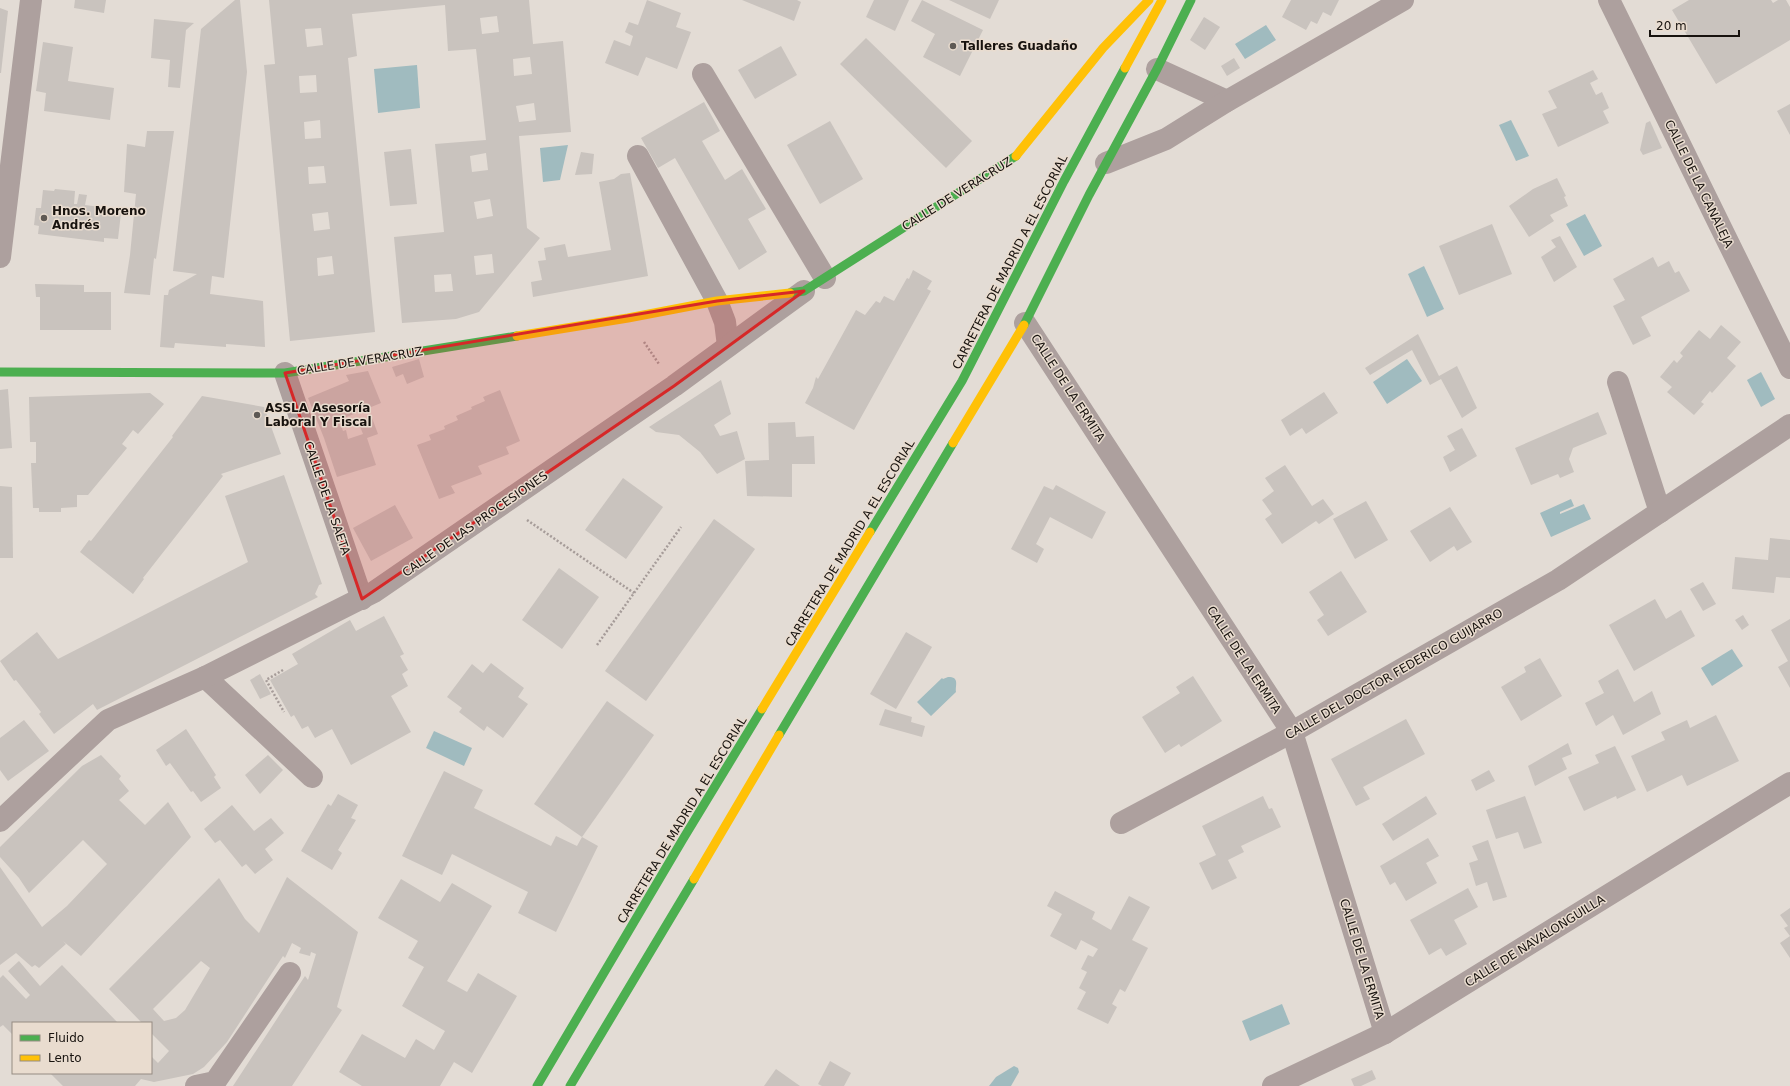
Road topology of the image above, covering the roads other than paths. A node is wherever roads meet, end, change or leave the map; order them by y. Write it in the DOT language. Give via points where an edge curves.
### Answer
graph roads {
  1 [pos="31,0"];
  2 [pos="1149,0"];
  3 [pos="1162,0"];
  4 [pos="1191,0"];
  5 [pos="1403,0"];
  6 [pos="1609,0"];
  7 [pos="1157,69"];
  8 [pos="703,74"];
  9 [pos="1227,101"];
  10 [pos="638,156"];
  11 [pos="1106,164"];
  12 [pos="0,257"];
  13 [pos="825,278"];
  14 [pos="804,291"];
  15 [pos="717,301"];
  16 [pos="1025,323"];
  17 [pos="728,346"];
  18 [pos="1790,368"];
  19 [pos="0,372"];
  20 [pos="285,373"];
  21 [pos="1618,382"];
  22 [pos="1790,425"];
  23 [pos="1660,512"];
  24 [pos="362,600"];
  25 [pos="206,677"];
  26 [pos="1292,732"];
  27 [pos="312,777"];
  28 [pos="1790,783"];
  29 [pos="0,820"];
  30 [pos="1121,823"];
  31 [pos="290,973"];
  32 [pos="1385,1033"];
  33 [pos="196,1086"];
  34 [pos="537,1086"];
  35 [pos="570,1086"];
  36 [pos="1273,1086"];
  1 -- 12 [label="street"];
  2 -- 13 [label="main road, CALLE DE VERACRUZ" via="1103,48 1017,156"];
  3 -- 34 [label="main road, CARRETERA DE MADRID A EL ESCORIAL" via="1064,181 962,381 683,839"];
  4 -- 7 [label="main road"];
  5 -- 9 [label="street"];
  6 -- 18 [label="street, CALLE DE LA CANALEJA"];
  7 -- 9 [label="street"];
  7 -- 11 [label="main road"];
  8 -- 13 [label="street"];
  9 -- 11 [label="street" via="1166,139"];
  10 -- 15 [label="street"];
  11 -- 16 [label="main road"];
  13 -- 14 [label="main road, CALLE DE VERACRUZ"];
  14 -- 15 [label="main road, CALLE DE VERACRUZ"];
  14 -- 17 [label="street, CALLE DE VERACRUZ"];
  15 -- 17 [label="street" via="725,322"];
  15 -- 20 [label="main road, CALLE DE VERACRUZ" via="628,318"];
  16 -- 26 [label="street, CALLE DE LA ERMITA"];
  16 -- 35 [label="main road"];
  17 -- 24 [label="street, CALLE DE LAS PROCESIONES" via="512,499"];
  19 -- 20 [label="main road, CALLE DE VERACRUZ"];
  20 -- 24 [label="street, CALLE DE LA SAETA"];
  21 -- 23 [label="street"];
  22 -- 23 [label="street, CALLE DEL DOCTOR FEDERICO GUIJARRO"];
  23 -- 26 [label="street, CALLE DEL DOCTOR FEDERICO GUIJARRO" via="1558,580"];
  24 -- 25 [label="street, CALLE DE LAS PROCESIONES"];
  25 -- 27 [label="street"];
  25 -- 29 [label="street, CALLE DE LAS PROCESIONES" via="108,720"];
  26 -- 30 [label="street, CALLE DEL DOCTOR FEDERICO GUIJARRO"];
  26 -- 32 [label="street, CALLE DE LA ERMITA"];
  28 -- 32 [label="street, CALLE DE NAVALONGUILLA"];
  31 -- 33 [label="street" via="215,1082"];
  32 -- 36 [label="street, CALLE DE NAVALONGUILLA"];
}
